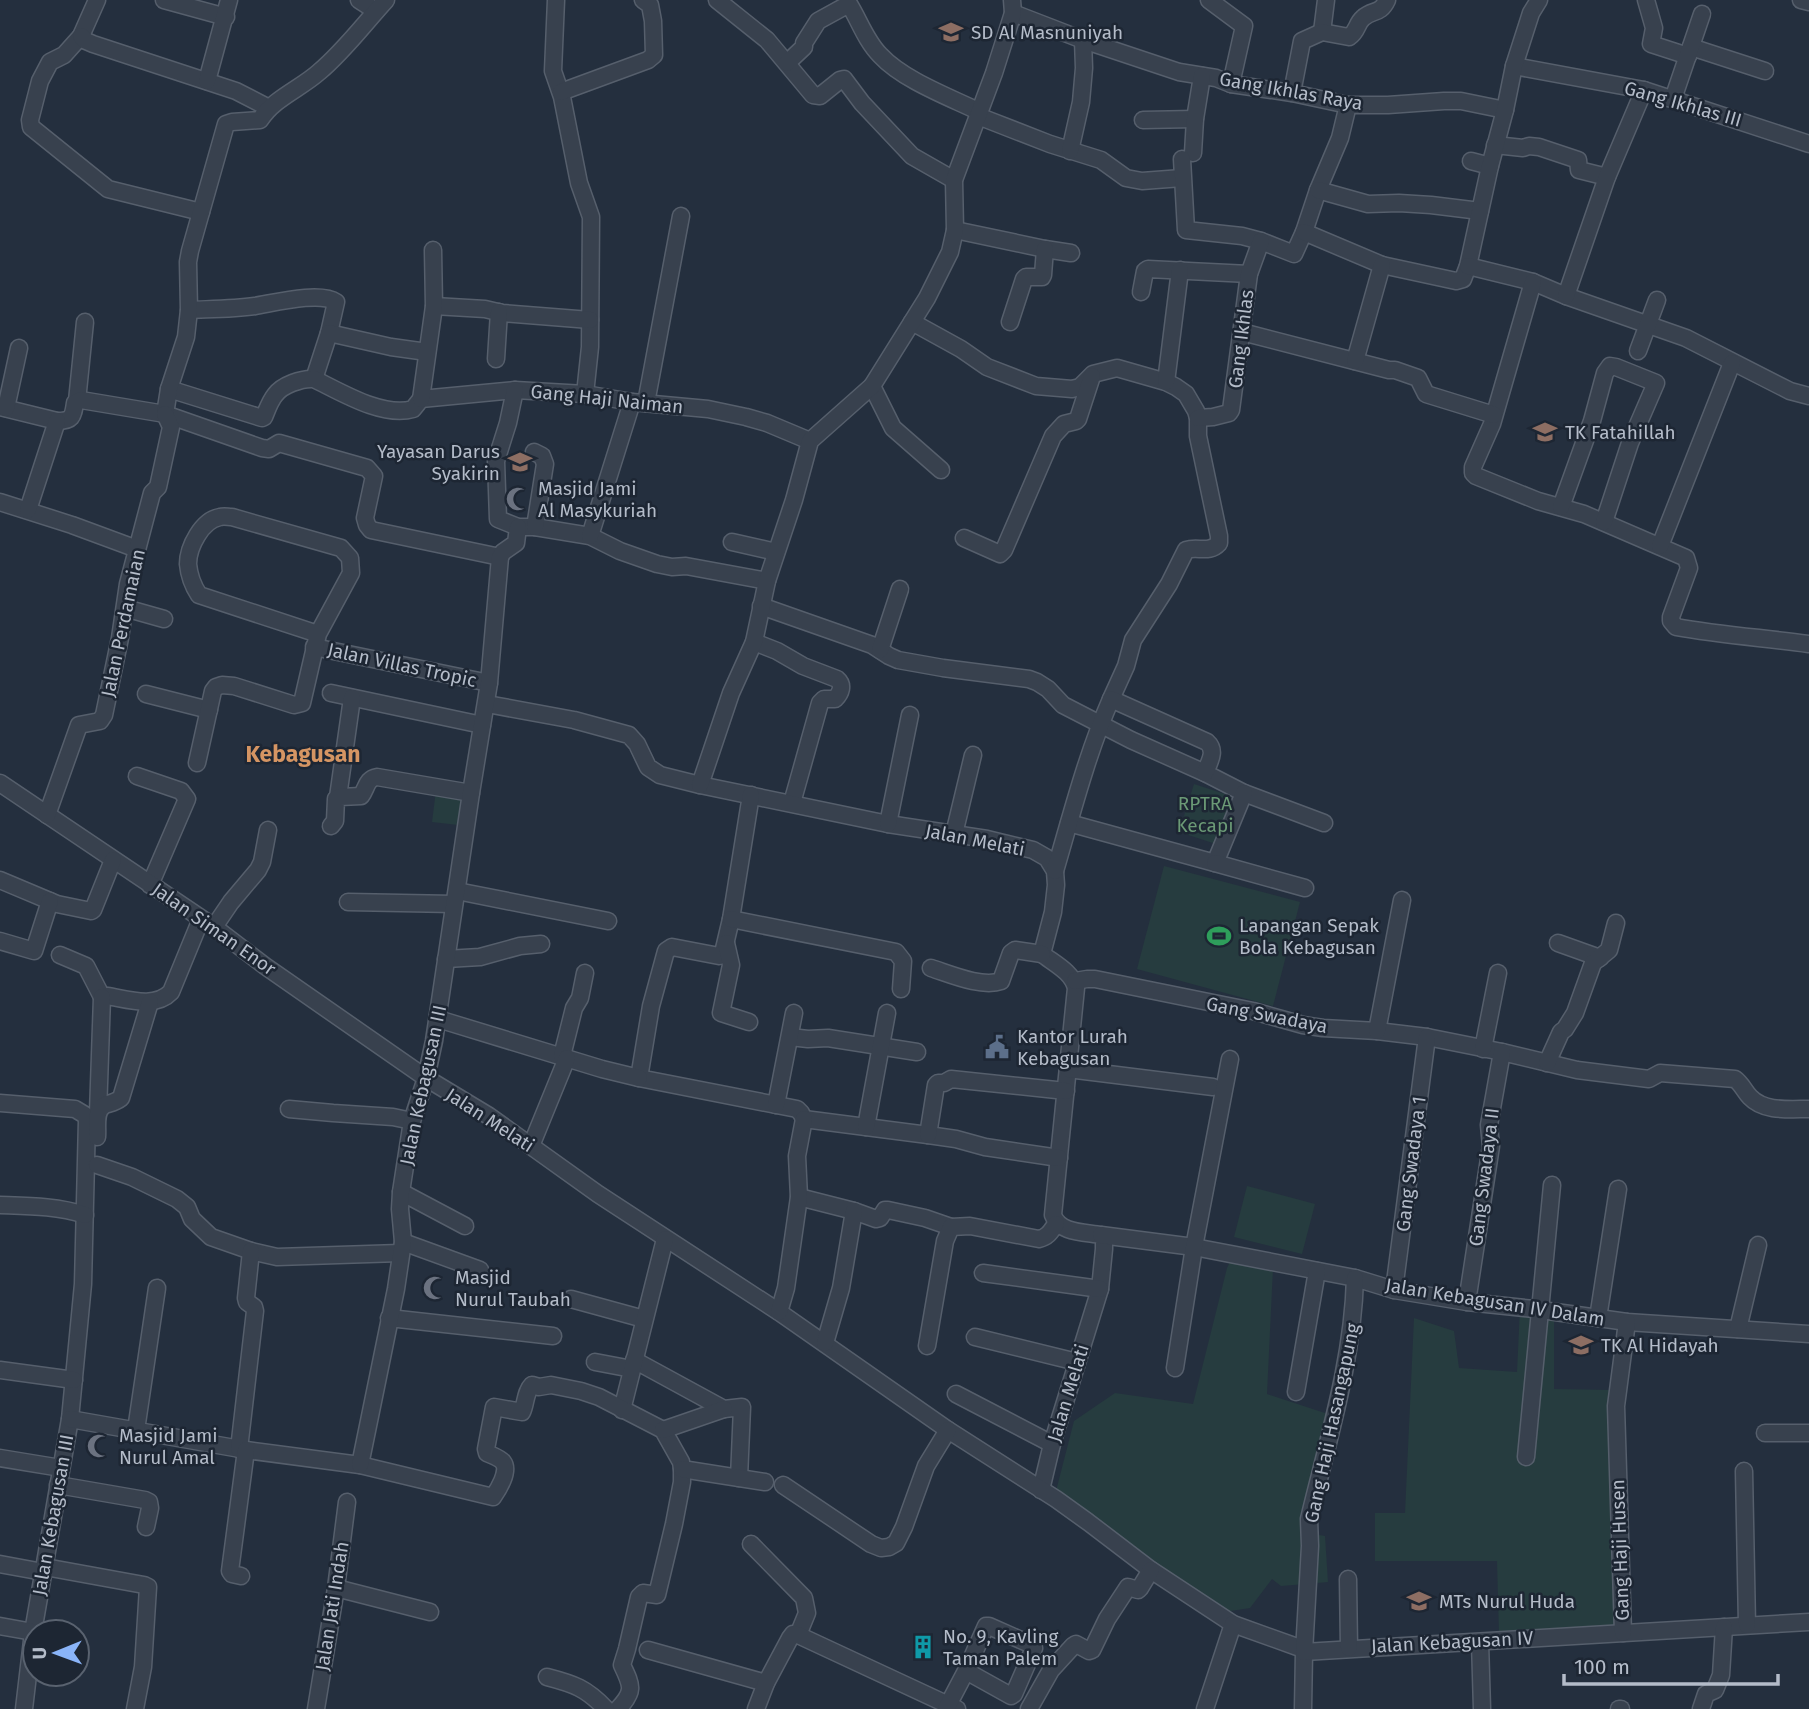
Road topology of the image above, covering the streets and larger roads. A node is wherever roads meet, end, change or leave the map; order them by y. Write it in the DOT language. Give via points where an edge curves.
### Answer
graph roads {
  1 [pos="97,0"];
  2 [pos="164,0"];
  3 [pos="229,0"];
  4 [pos="359,0"];
  5 [pos="556,0"];
  6 [pos="717,0"];
  7 [pos="1209,0"];
  8 [pos="1326,0"];
  9 [pos="1387,0"];
  10 [pos="1539,0"];
  11 [pos="1646,0"];
  12 [pos="651,2"];
  13 [pos="1795,2"];
  14 [pos="1809,2"];
  15 [pos="381,6"];
  16 [pos="1012,7"];
  17 [pos="1702,14"];
  18 [pos="226,17"];
  19 [pos="1322,32"];
  20 [pos="81,36"];
  21 [pos="1083,40"];
  22 [pos="1689,52"];
  23 [pos="787,63"];
  24 [pos="1514,66"];
  25 [pos="1765,71"];
  26 [pos="1202,76"];
  27 [pos="207,81"];
  28 [pos="1231,83"];
  29 [pos="1644,90"];
  30 [pos="561,92"];
  31 [pos="1292,93"];
  32 [pos="1673,99"];
  33 [pos="1348,105"];
  34 [pos="1505,110"];
  35 [pos="265,112"];
  36 [pos="979,114"];
  37 [pos="1195,119"];
  38 [pos="1143,120"];
  39 [pos="1809,144"];
  40 [pos="1495,145"];
  41 [pos="1070,151"];
  42 [pos="1471,161"];
  43 [pos="1490,166"];
  44 [pos="1607,177"];
  45 [pos="1182,178"];
  46 [pos="954,180"];
  47 [pos="1318,190"];
  48 [pos="1480,211"];
  49 [pos="201,212"];
  50 [pos="681,216"];
  51 [pos="955,230"];
  52 [pos="1304,232"];
  53 [pos="1261,241"];
  54 [pos="433,250"];
  55 [pos="1045,250"];
  56 [pos="1071,253"];
  57 [pos="1382,265"];
  58 [pos="1468,266"];
  59 [pos="1180,270"];
  60 [pos="1250,274"];
  61 [pos="1533,282"];
  62 [pos="1141,292"];
  63 [pos="1566,296"];
  64 [pos="1657,300"];
  65 [pos="434,306"];
  66 [pos="189,310"];
  67 [pos="499,312"];
  68 [pos="590,320"];
  69 [pos="85,322"];
  70 [pos="912,322"];
  71 [pos="1010,322"];
  72 [pos="1649,325"];
  73 [pos="1241,332"];
  74 [pos="329,333"];
  75 [pos="19,348"];
  76 [pos="1638,351"];
  77 [pos="427,352"];
  78 [pos="496,359"];
  79 [pos="1355,360"];
  80 [pos="1732,363"];
  81 [pos="506,374"];
  82 [pos="1093,374"];
  83 [pos="314,379"];
  84 [pos="1166,382"];
  85 [pos="169,388"];
  86 [pos="510,391"];
  87 [pos="867,391"];
  88 [pos="584,394"];
  89 [pos="1809,396"];
  90 [pos="421,398"];
  91 [pos="77,401"];
  92 [pos="639,403"];
  93 [pos="3,408"];
  94 [pos="165,414"];
  95 [pos="1494,415"];
  96 [pos="1198,418"];
  97 [pos="57,421"];
  98 [pos="810,441"];
  99 [pos="534,453"];
  100 [pos="941,470"];
  101 [pos="0,502"];
  102 [pos="1561,507"];
  103 [pos="28,510"];
  104 [pos="1604,522"];
  105 [pos="518,527"];
  106 [pos="535,527"];
  107 [pos="590,536"];
  108 [pos="964,538"];
  109 [pos="732,542"];
  110 [pos="1660,547"];
  111 [pos="137,549"];
  112 [pos="776,552"];
  113 [pos="500,557"];
  114 [pos="767,581"];
  115 [pos="900,589"];
  116 [pos="761,606"];
  117 [pos="125,608"];
  118 [pos="164,619"];
  119 [pos="316,640"];
  120 [pos="754,642"];
  121 [pos="1809,645"];
  122 [pos="880,650"];
  123 [pos="489,683"];
  124 [pos="331,693"];
  125 [pos="146,694"];
  126 [pos="352,698"];
  127 [pos="1111,699"];
  128 [pos="486,704"];
  129 [pos="209,710"];
  130 [pos="910,715"];
  131 [pos="1100,725"];
  132 [pos="482,726"];
  133 [pos="973,755"];
  134 [pos="197,762"];
  135 [pos="1205,773"];
  136 [pos="137,776"];
  137 [pos="0,783"];
  138 [pos="700,785"];
  139 [pos="471,793"];
  140 [pos="1244,793"];
  141 [pos="751,795"];
  142 [pos="338,797"];
  143 [pos="792,803"];
  144 [pos="47,815"];
  145 [pos="1069,823"];
  146 [pos="1324,823"];
  147 [pos="888,824"];
  148 [pos="331,826"];
  149 [pos="268,830"];
  150 [pos="954,834"];
  151 [pos="113,860"];
  152 [pos="1215,863"];
  153 [pos="1055,871"];
  154 [pos="0,880"];
  155 [pos="150,885"];
  156 [pos="1305,888"];
  157 [pos="456,897"];
  158 [pos="1402,900"];
  159 [pos="50,901"];
  160 [pos="348,902"];
  161 [pos="731,919"];
  162 [pos="608,921"];
  163 [pos="207,923"];
  164 [pos="1616,923"];
  165 [pos="0,941"];
  166 [pos="726,943"];
  167 [pos="1558,943"];
  168 [pos="541,944"];
  169 [pos="1042,954"];
  170 [pos="60,955"];
  171 [pos="1600,958"];
  172 [pos="446,959"];
  173 [pos="931,968"];
  174 [pos="585,973"];
  175 [pos="1498,973"];
  176 [pos="1075,981"];
  177 [pos="901,989"];
  178 [pos="102,997"];
  179 [pos="150,1002"];
  180 [pos="794,1013"];
  181 [pos="887,1013"];
  182 [pos="438,1019"];
  183 [pos="749,1022"];
  184 [pos="1377,1031"];
  185 [pos="790,1037"];
  186 [pos="1427,1037"];
  187 [pos="881,1047"];
  188 [pos="1483,1049"];
  189 [pos="917,1052"];
  190 [pos="1502,1052"];
  191 [pos="565,1057"];
  192 [pos="1230,1059"];
  193 [pos="1546,1063"];
  194 [pos="1068,1069"];
  195 [pos="426,1078"];
  196 [pos="639,1078"];
  197 [pos="1213,1087"];
  198 [pos="1066,1091"];
  199 [pos="0,1103"];
  200 [pos="776,1105"];
  201 [pos="289,1108"];
  202 [pos="1809,1109"];
  203 [pos="97,1114"];
  204 [pos="804,1119"];
  205 [pos="412,1121"];
  206 [pos="866,1127"];
  207 [pos="928,1135"];
  208 [pos="531,1146"];
  209 [pos="1059,1158"];
  210 [pos="97,1165"];
  211 [pos="1552,1185"];
  212 [pos="1618,1189"];
  213 [pos="401,1192"];
  214 [pos="799,1198"];
  215 [pos="0,1205"];
  216 [pos="854,1211"];
  217 [pos="85,1215"];
  218 [pos="1056,1224"];
  219 [pos="465,1226"];
  220 [pos="951,1227"];
  221 [pos="1101,1235"];
  222 [pos="665,1239"];
  223 [pos="1758,1245"];
  224 [pos="402,1247"];
  225 [pos="1194,1247"];
  226 [pos="251,1251"];
  227 [pos="480,1270"];
  228 [pos="1317,1271"];
  229 [pos="983,1273"];
  230 [pos="1355,1278"];
  231 [pos="83,1284"];
  232 [pos="157,1288"];
  233 [pos="1100,1289"];
  234 [pos="1394,1290"];
  235 [pos="571,1299"];
  236 [pos="1467,1302"];
  237 [pos="1539,1310"];
  238 [pos="779,1312"];
  239 [pos="389,1318"];
  240 [pos="1598,1318"];
  241 [pos="644,1319"];
  242 [pos="1627,1322"];
  243 [pos="1738,1329"];
  244 [pos="1809,1334"];
  245 [pos="553,1336"];
  246 [pos="975,1337"];
  247 [pos="825,1342"];
  248 [pos="927,1346"];
  249 [pos="595,1362"];
  250 [pos="1077,1362"];
  251 [pos="633,1365"];
  252 [pos="1174,1368"];
  253 [pos="0,1370"];
  254 [pos="74,1380"];
  255 [pos="1296,1392"];
  256 [pos="956,1394"];
  257 [pos="724,1409"];
  258 [pos="622,1410"];
  259 [pos="70,1419"];
  260 [pos="136,1430"];
  261 [pos="663,1430"];
  262 [pos="948,1430"];
  263 [pos="1765,1433"];
  264 [pos="1809,1433"];
  265 [pos="1052,1444"];
  266 [pos="243,1449"];
  267 [pos="1526,1457"];
  268 [pos="0,1458"];
  269 [pos="360,1465"];
  270 [pos="61,1468"];
  271 [pos="682,1469"];
  272 [pos="1744,1471"];
  273 [pos="740,1478"];
  274 [pos="765,1482"];
  275 [pos="58,1485"];
  276 [pos="783,1485"];
  277 [pos="1041,1490"];
  278 [pos="347,1503"];
  279 [pos="145,1527"];
  280 [pos="751,1544"];
  281 [pos="0,1564"];
  282 [pos="44,1570"];
  283 [pos="1151,1570"];
  284 [pos="241,1576"];
  285 [pos="1348,1579"];
  286 [pos="336,1588"];
  287 [pos="430,1612"];
  288 [pos="35,1618"];
  289 [pos="1809,1622"];
  290 [pos="1233,1623"];
  291 [pos="1747,1625"];
  292 [pos="0,1626"];
  293 [pos="1724,1626"];
  294 [pos="21,1630"];
  295 [pos="1623,1633"];
  296 [pos="798,1635"];
  297 [pos="1480,1642"];
  298 [pos="1349,1648"];
  299 [pos="648,1650"];
  300 [pos="1304,1652"];
  301 [pos="966,1671"];
  302 [pos="547,1677"];
  303 [pos="766,1683"];
  304 [pos="26,1688"];
  305 [pos="951,1708"];
  306 [pos="24,1709"];
  307 [pos="135,1709"];
  308 [pos="316,1709"];
  309 [pos="606,1709"];
  310 [pos="618,1709"];
  311 [pos="755,1709"];
  312 [pos="1029,1709"];
  313 [pos="1205,1709"];
  314 [pos="1303,1709"];
  315 [pos="1482,1709"];
  316 [pos="1701,1709"];
  1 -- 20 [label="street"];
  2 -- 18 [label="street"];
  3 -- 18 [label="street"];
  4 -- 15 [label="street"];
  5 -- 30 [label="street" via="554,71"];
  6 -- 23 [label="street" via="767,40"];
  7 -- 28 [label="street" via="1244,26"];
  8 -- 19 [label="street"];
  9 -- 19 [label="street" via="1381,10 1364,17 1349,37"];
  10 -- 24 [label="street"];
  11 -- 22 [label="street" via="1654,28 1651,44"];
  12 -- 30 [label="street" via="654,55"];
  13 -- 14 [label="street"];
  15 -- 35 [label="street" via="332,62"];
  16 -- 21 [label="street, Gang Ikhlas Raya"];
  16 -- 36 [label="street"];
  17 -- 22 [label="street"];
  18 -- 27 [label="street"];
  19 -- 31 [label="street" via="1302,41"];
  20 -- 27 [label="street"];
  20 -- 49 [label="street" via="64,55 50,62 40,81 31,127 108,189"];
  21 -- 26 [label="street, Gang Ikhlas Raya"];
  21 -- 41 [label="street" via="1082,102"];
  22 -- 25 [label="street"];
  22 -- 32 [label="street"];
  23 -- 36 [label="street" via="804,47 818,21 851,4 880,55 908,77"];
  23 -- 46 [label="street" via="815,96 844,79 912,156"];
  24 -- 29 [label="street, Gang Ikhlas III"];
  24 -- 34 [label="street"];
  26 -- 28 [label="street, Gang Ikhlas Raya"];
  26 -- 37 [label="street"];
  27 -- 35 [label="street" via="236,91"];
  28 -- 31 [label="street, Gang Ikhlas Raya"];
  29 -- 32 [label="street, Gang Ikhlas III"];
  29 -- 44 [label="street"];
  30 -- 68 [label="street" via="579,183 591,217"];
  31 -- 33 [label="street, Gang Ikhlas Raya"];
  32 -- 39 [label="street, Gang Ikhlas III"];
  33 -- 34 [label="street, Gang Ikhlas Raya" via="1461,101"];
  33 -- 47 [label="street"];
  34 -- 40 [label="street"];
  35 -- 49 [label="street, Jalan Perdamaian" via="226,124"];
  36 -- 41 [label="street"];
  36 -- 46 [label="street"];
  37 -- 38 [label="street"];
  37 -- 45 [label="street"];
  40 -- 43 [label="street"];
  40 -- 44 [label="street" via="1539,147 1578,160 1579,170"];
  41 -- 45 [label="street" via="1101,160 1126,178"];
  42 -- 43 [label="street"];
  43 -- 48 [label="street"];
  44 -- 63 [label="street"];
  45 -- 53 [label="street" via="1185,230"];
  46 -- 51 [label="street"];
  47 -- 48 [label="street" via="1368,204"];
  47 -- 52 [label="street"];
  48 -- 58 [label="street"];
  49 -- 66 [label="street, Jalan Perdamaian" via="188,262"];
  50 -- 92 [label="street"];
  51 -- 55 [label="street"];
  51 -- 70 [label="street" via="950,252"];
  52 -- 53 [label="street" via="1292,254"];
  52 -- 57 [label="street"];
  53 -- 60 [label="street, Gang Ikhlas"];
  54 -- 65 [label="street"];
  55 -- 56 [label="street"];
  55 -- 71 [label="street" via="1043,275 1024,279"];
  57 -- 58 [label="street" via="1455,281 1463,279"];
  57 -- 79 [label="street"];
  58 -- 61 [label="street"];
  59 -- 60 [label="street, Gang Ikhlas"];
  59 -- 62 [label="street, Gang Ikhlas" via="1148,269"];
  59 -- 84 [label="street"];
  60 -- 73 [label="street, Gang Ikhlas"];
  61 -- 63 [label="street"];
  61 -- 95 [label="street"];
  63 -- 72 [label="street"];
  64 -- 72 [label="street"];
  65 -- 67 [label="street"];
  65 -- 77 [label="street"];
  66 -- 74 [label="street" via="293,298 331,299 336,302"];
  66 -- 85 [label="street, Jalan Perdamaian" via="186,337"];
  67 -- 68 [label="street"];
  67 -- 78 [label="street"];
  68 -- 88 [label="street"];
  69 -- 91 [label="street"];
  70 -- 82 [label="street" via="987,367 1037,386 1072,389"];
  70 -- 87 [label="street"];
  72 -- 76 [label="street"];
  72 -- 80 [label="street" via="1686,338"];
  73 -- 79 [label="street"];
  73 -- 96 [label="street, Gang Ikhlas" via="1230,412"];
  74 -- 77 [label="street"];
  74 -- 83 [label="street"];
  75 -- 93 [label="street"];
  77 -- 90 [label="street"];
  79 -- 95 [label="street" via="1416,377 1426,394"];
  80 -- 89 [label="street"];
  80 -- 110 [label="street"];
  81 -- 86 [label="street"];
  82 -- 84 [label="street" via="1117,368"];
  82 -- 108 [label="street" via="1078,419 1053,436 1000,554"];
  83 -- 85 [label="street" via="280,389 262,418"];
  83 -- 90 [label="street, Gang Haji Naiman" via="394,411 413,409"];
  84 -- 96 [label="street" via="1186,394"];
  85 -- 94 [label="street, Jalan Perdamaian"];
  86 -- 88 [label="street, Gang Haji Naiman"];
  86 -- 90 [label="street, Gang Haji Naiman"];
  86 -- 105 [label="street" via="508,422 496,461 497,516"];
  87 -- 98 [label="street"];
  87 -- 100 [label="street" via="893,428"];
  88 -- 92 [label="street, Gang Haji Naiman"];
  91 -- 94 [label="street"];
  91 -- 97 [label="street" via="74,415"];
  92 -- 98 [label="street, Gang Haji Naiman" via="746,417"];
  92 -- 107 [label="street"];
  93 -- 97 [label="street"];
  94 -- 111 [label="street, Jalan Perdamaian" via="171,427 158,487 152,493"];
  94 -- 113 [label="street" via="262,449 279,443 367,468 374,476 365,518 371,530"];
  95 -- 102 [label="street" via="1473,473"];
  96 -- 127 [label="street" via="1219,543 1215,548 1186,550 1133,640"];
  97 -- 103 [label="street"];
  98 -- 112 [label="street"];
  99 -- 106 [label="street" via="542,456 545,464"];
  101 -- 103 [label="street"];
  102 -- 104 [label="street"];
  102 -- 104 [label="street" via="1605,373 1616,367 1656,383"];
  103 -- 111 [label="street"];
  104 -- 110 [label="street"];
  105 -- 106 [label="street"];
  105 -- 113 [label="street" via="516,543"];
  106 -- 107 [label="street"];
  107 -- 114 [label="street" via="657,564"];
  109 -- 112 [label="street"];
  110 -- 121 [label="street" via="1686,558 1689,568 1671,617 1676,627"];
  111 -- 117 [label="street, Jalan Perdamaian"];
  112 -- 114 [label="street"];
  113 -- 123 [label="street, Jalan Kebagusan III"];
  114 -- 116 [label="street"];
  115 -- 122 [label="street"];
  116 -- 120 [label="street"];
  116 -- 122 [label="street"];
  117 -- 118 [label="street"];
  117 -- 144 [label="street, Jalan Perdamaian" via="104,715 100,721 79,725"];
  119 -- 119 [label="street" via="199,595 188,566 197,535 220,517 232,517 341,548 350,558 351,573"];
  119 -- 123 [label="street, Jalan Villas Tropic"];
  119 -- 129 [label="street" via="299,705 222,685 213,691"];
  120 -- 138 [label="street" via="731,693"];
  120 -- 143 [label="street" via="836,679 842,686 835,699 820,703"];
  122 -- 131 [label="street" via="898,660 1029,679"];
  123 -- 128 [label="street, Jalan Kebagusan III"];
  124 -- 126 [label="street"];
  125 -- 129 [label="street"];
  126 -- 132 [label="street"];
  126 -- 142 [label="street"];
  127 -- 131 [label="street"];
  127 -- 135 [label="street" via="1207,742 1212,754"];
  128 -- 132 [label="street, Jalan Kebagusan III"];
  128 -- 138 [label="street, Jalan Melati" via="629,735 653,772"];
  129 -- 134 [label="street"];
  130 -- 147 [label="street"];
  131 -- 135 [label="street"];
  131 -- 145 [label="street"];
  132 -- 139 [label="street, Jalan Kebagusan III"];
  133 -- 150 [label="street"];
  135 -- 140 [label="street"];
  136 -- 155 [label="street" via="181,791 187,799"];
  137 -- 144 [label="street, Jalan Siman Enor"];
  138 -- 141 [label="street, Jalan Melati"];
  139 -- 142 [label="street" via="377,777 368,780 361,796"];
  139 -- 157 [label="street, Jalan Kebagusan III"];
  140 -- 146 [label="street"];
  140 -- 152 [label="street"];
  141 -- 143 [label="street, Jalan Melati"];
  141 -- 161 [label="street"];
  142 -- 148 [label="street"];
  143 -- 147 [label="street, Jalan Melati"];
  144 -- 151 [label="street, Jalan Siman Enor"];
  145 -- 152 [label="street"];
  145 -- 153 [label="street"];
  147 -- 150 [label="street, Jalan Melati"];
  149 -- 163 [label="street" via="258,870"];
  150 -- 153 [label="street, Jalan Melati" via="1033,850 1047,858"];
  151 -- 155 [label="street, Jalan Siman Enor"];
  151 -- 159 [label="street" via="93,910"];
  152 -- 156 [label="street"];
  153 -- 169 [label="street" via="1053,912"];
  154 -- 159 [label="street"];
  155 -- 163 [label="street, Jalan Siman Enor"];
  157 -- 160 [label="street"];
  157 -- 162 [label="street"];
  157 -- 172 [label="street, Jalan Kebagusan III"];
  158 -- 184 [label="street"];
  159 -- 165 [label="street" via="34,951"];
  161 -- 166 [label="street"];
  161 -- 177 [label="street" via="896,952 903,961"];
  163 -- 179 [label="street" via="171,992"];
  163 -- 195 [label="street, Jalan Siman Enor"];
  164 -- 171 [label="street" via="1609,950"];
  166 -- 183 [label="street" via="731,965 721,1013"];
  166 -- 196 [label="street" via="719,956 672,947 666,951"];
  167 -- 171 [label="street"];
  168 -- 172 [label="street"];
  169 -- 173 [label="street" via="1015,950 1001,981 994,984"];
  169 -- 176 [label="street"];
  170 -- 178 [label="street" via="86,966"];
  171 -- 193 [label="street" via="1593,963 1575,1013"];
  172 -- 182 [label="street, Jalan Kebagusan III"];
  174 -- 191 [label="street"];
  175 -- 188 [label="street"];
  176 -- 184 [label="street, Gang Swadaya" via="1095,979 1303,1025"];
  176 -- 194 [label="street"];
  178 -- 179 [label="street"];
  178 -- 203 [label="street"];
  179 -- 203 [label="street" via="121,1098"];
  180 -- 185 [label="street"];
  181 -- 187 [label="street"];
  182 -- 191 [label="street"];
  182 -- 195 [label="street, Jalan Kebagusan III"];
  184 -- 186 [label="street, Gang Swadaya"];
  185 -- 187 [label="street"];
  185 -- 200 [label="street"];
  186 -- 188 [label="street, Gang Swadaya"];
  186 -- 234 [label="street, Gang Swadaya 1"];
  187 -- 189 [label="street"];
  187 -- 206 [label="street"];
  188 -- 190 [label="street, Gang Swadaya"];
  190 -- 193 [label="street, Gang Swadaya"];
  190 -- 236 [label="street, Gang Swadaya II"];
  191 -- 196 [label="street"];
  191 -- 208 [label="street"];
  192 -- 225 [label="street"];
  193 -- 202 [label="street, Gang Swadaya" via="1649,1079 1660,1073 1735,1080 1763,1107"];
  194 -- 197 [label="street"];
  194 -- 198 [label="street"];
  195 -- 205 [label="street, Jalan Kebagusan III"];
  195 -- 208 [label="street, Jalan Melati"];
  196 -- 200 [label="street"];
  198 -- 207 [label="street" via="951,1079 938,1083"];
  198 -- 209 [label="street"];
  199 -- 217 [label="street, Jalan Kebagusan III" via="68,1108 85,1115"];
  200 -- 204 [label="street" via="797,1109"];
  201 -- 205 [label="street"];
  203 -- 210 [label="street"];
  204 -- 206 [label="street"];
  204 -- 214 [label="street" via="797,1156"];
  205 -- 213 [label="street, Jalan Kebagusan III"];
  206 -- 207 [label="street"];
  207 -- 209 [label="street"];
  208 -- 222 [label="street, Jalan Melati"];
  209 -- 218 [label="street"];
  210 -- 226 [label="street" via="177,1199 211,1237"];
  210 -- 231 [label="street" via="90,1266"];
  211 -- 237 [label="street"];
  212 -- 240 [label="street"];
  213 -- 219 [label="street"];
  213 -- 224 [label="street, Jalan Kebagusan III"];
  214 -- 216 [label="street"];
  214 -- 238 [label="street"];
  215 -- 217 [label="street" via="49,1207"];
  216 -- 220 [label="street" via="876,1219 891,1210"];
  216 -- 247 [label="street" via="841,1289"];
  217 -- 231 [label="street, Jalan Kebagusan III"];
  218 -- 220 [label="street" via="1044,1238"];
  218 -- 221 [label="street"];
  220 -- 248 [label="street"];
  221 -- 225 [label="street, Jalan Kebagusan IV Dalam"];
  221 -- 233 [label="street, Jalan Melati"];
  222 -- 238 [label="street, Jalan Melati"];
  222 -- 241 [label="street"];
  223 -- 243 [label="street"];
  224 -- 226 [label="street" via="278,1257"];
  224 -- 227 [label="street"];
  224 -- 239 [label="street, Jalan Kebagusan III"];
  225 -- 228 [label="street, Jalan Kebagusan IV Dalam"];
  225 -- 252 [label="street"];
  226 -- 266 [label="street" via="246,1298 255,1311"];
  228 -- 230 [label="street, Jalan Kebagusan IV Dalam"];
  228 -- 255 [label="street"];
  229 -- 233 [label="street"];
  230 -- 234 [label="street, Jalan Kebagusan IV Dalam"];
  230 -- 300 [label="street, Gang Haji Hasangapung" via="1346,1362 1309,1519"];
  231 -- 254 [label="street, Jalan Kebagusan III"];
  232 -- 260 [label="street"];
  233 -- 250 [label="street, Jalan Melati"];
  234 -- 236 [label="street, Jalan Kebagusan IV Dalam"];
  235 -- 241 [label="street"];
  236 -- 237 [label="street, Jalan Kebagusan IV Dalam"];
  237 -- 240 [label="street, Jalan Kebagusan IV Dalam"];
  237 -- 267 [label="street"];
  238 -- 247 [label="street, Jalan Melati"];
  239 -- 245 [label="street"];
  239 -- 269 [label="street, Jalan Kebagusan III"];
  240 -- 242 [label="street, Jalan Kebagusan IV Dalam"];
  241 -- 251 [label="street"];
  242 -- 243 [label="street, Jalan Kebagusan IV Dalam"];
  242 -- 295 [label="street, Gang Haji Husen" via="1616,1406"];
  243 -- 244 [label="street, Jalan Kebagusan IV Dalam"];
  246 -- 250 [label="street"];
  247 -- 262 [label="street, Jalan Melati"];
  249 -- 251 [label="street"];
  250 -- 265 [label="street, Jalan Melati"];
  251 -- 257 [label="street"];
  251 -- 258 [label="street"];
  253 -- 254 [label="street"];
  254 -- 259 [label="street, Jalan Kebagusan III"];
  256 -- 265 [label="street"];
  257 -- 261 [label="street"];
  257 -- 273 [label="street" via="742,1407"];
  258 -- 261 [label="street"];
  258 -- 269 [label="street" via="599,1397 549,1385 529,1388 522,1412 494,1407 486,1449 502,1461 505,1471 493,1497"];
  259 -- 260 [label="street"];
  259 -- 270 [label="street, Jalan Kebagusan III"];
  260 -- 266 [label="street"];
  261 -- 271 [label="street"];
  262 -- 276 [label="street" via="926,1466 896,1543 889,1547 871,1545"];
  262 -- 277 [label="street, Jalan Melati"];
  263 -- 264 [label="street"];
  265 -- 277 [label="street, Jalan Melati"];
  266 -- 269 [label="street"];
  266 -- 284 [label="street" via="230,1571"];
  268 -- 270 [label="street"];
  270 -- 275 [label="street, Jalan Kebagusan III"];
  271 -- 273 [label="street"];
  271 -- 310 [label="street" via="657,1595 642,1592 639,1597 622,1665 631,1689"];
  272 -- 291 [label="street"];
  273 -- 274 [label="street"];
  275 -- 279 [label="street" via="145,1500 150,1508"];
  275 -- 282 [label="street, Jalan Kebagusan III"];
  277 -- 283 [label="street, Jalan Melati"];
  278 -- 286 [label="street, Jalan Jati Indah"];
  280 -- 296 [label="street" via="804,1598 807,1613"];
  281 -- 282 [label="street"];
  282 -- 288 [label="street, Jalan Kebagusan III"];
  282 -- 307 [label="street" via="148,1587"];
  283 -- 290 [label="street"];
  283 -- 312 [label="street" via="1138,1590 1128,1587 1121,1596 1092,1650 1076,1644 1051,1670"];
  285 -- 298 [label="street"];
  286 -- 287 [label="street"];
  286 -- 308 [label="street, Jalan Jati Indah"];
  289 -- 291 [label="street, Jalan Kebagusan IV"];
  290 -- 300 [label="street"];
  290 -- 313 [label="street"];
  291 -- 293 [label="street, Jalan Kebagusan IV"];
  292 -- 294 [label="street"];
  293 -- 295 [label="street, Jalan Kebagusan IV"];
  293 -- 316 [label="street" via="1721,1675"];
  295 -- 297 [label="street, Jalan Kebagusan IV"];
  296 -- 303 [label="street" via="790,1638"];
  296 -- 305 [label="street"];
  297 -- 298 [label="street, Jalan Kebagusan IV"];
  297 -- 315 [label="street"];
  298 -- 300 [label="street, Jalan Kebagusan IV"];
  299 -- 303 [label="street"];
  300 -- 314 [label="street"];
  301 -- 301 [label="street" via="986,1626 1034,1648 1011,1696"];
  301 -- 305 [label="street"];
  302 -- 309 [label="street" via="576,1685"];
  303 -- 311 [label="street"];
  304 -- 306 [label="street, Jalan Kebagusan III"];
}
